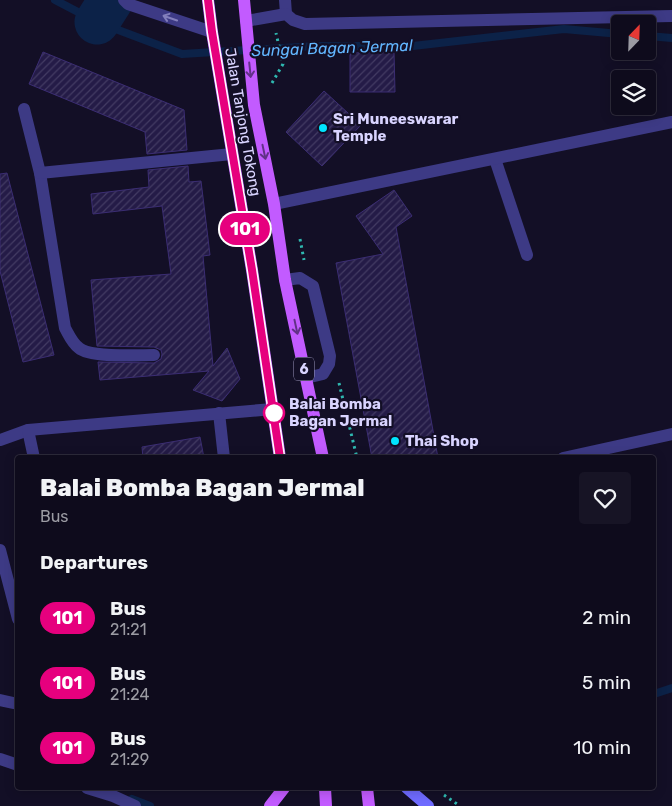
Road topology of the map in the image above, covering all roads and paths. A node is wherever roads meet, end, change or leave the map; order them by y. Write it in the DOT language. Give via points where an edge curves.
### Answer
graph roads {
  1 [pos="208,0"];
  2 [pos="244,0"];
  3 [pos="285,0"];
  4 [pos="126,2"];
  5 [pos="286,14"];
  6 [pos="273,16"];
  7 [pos="672,16"];
  8 [pos="246,21"];
  9 [pos="212,32"];
  10 [pos="271,83"];
  11 [pos="24,109"];
  12 [pos="672,122"];
  13 [pos="232,154"];
  14 [pos="495,159"];
  15 [pos="40,174"];
  16 [pos="274,204"];
  17 [pos="300,236"];
  18 [pos="527,254"];
  19 [pos="285,280"];
  20 [pos="308,282"];
  21 [pos="154,355"];
  22 [pos="327,368"];
  23 [pos="306,378"];
  24 [pos="273,409"];
  25 [pos="219,414"];
  26 [pos="28,430"];
  27 [pos="672,434"];
  28 [pos="0,440"];
  29 [pos="596,454"];
  30 [pos="33,455"];
  31 [pos="224,455"];
  32 [pos="280,455"];
  33 [pos="322,455"];
  34 [pos="356,455"];
  35 [pos="0,550"];
  36 [pos="15,608"];
  37 [pos="0,700"];
  38 [pos="15,703"];
  39 [pos="0,759"];
  40 [pos="15,764"];
  41 [pos="94,790"];
  42 [pos="282,790"];
  43 [pos="325,790"];
  44 [pos="367,790"];
  45 [pos="409,790"];
  46 [pos="439,791"];
  47 [pos="135,806"];
  48 [pos="270,806"];
  49 [pos="326,806"];
  50 [pos="369,806"];
  51 [pos="428,806"];
  52 [pos="460,806"];
  1 -- 9 [label="main road, Jalan Tanjong Tokong"];
  2 -- 8 [label="main road, Jalan Tanjong Tokong / 6"];
  3 -- 5 [label="street"];
  9 -- 4 [label="street, one-way"];
  5 -- 6 [label="street"];
  5 -- 7 [label="street" via="305,24"];
  6 -- 8 [label="street"];
  6 -- 10 [label="path" via="283,64"];
  8 -- 16 [label="main road, Jalan Tanjong Tokong / 6, one-way" via="254,104"];
  9 -- 13 [label="main road, Jalan Tanjong Tokong"];
  11 -- 15 [label="street"];
  12 -- 14 [label="street"];
  13 -- 15 [label="street"];
  13 -- 24 [label="main road, Jalan Tanjong Tokong"];
  14 -- 16 [label="street"];
  14 -- 18 [label="street"];
  15 -- 21 [label="street" via="65,328 71,340 91,354"];
  16 -- 19 [label="main road, Jalan Tanjong Tokong / 6"];
  17 -- 20 [label="path"];
  19 -- 20 [label="street" via="300,278"];
  19 -- 23 [label="main road, 6, one-way"];
  20 -- 22 [label="street" via="315,292 328,347 330,364"];
  22 -- 23 [label="street" via="323,374"];
  22 -- 34 [label="path" via="337,377"];
  23 -- 33 [label="main road, 6"];
  24 -- 25 [label="street"];
  24 -- 32 [label="main road, Jalan Tanjong Tokong"];
  25 -- 26 [label="street"];
  25 -- 31 [label="street"];
  26 -- 28 [label="street"];
  26 -- 30 [label="street"];
  27 -- 29 [label="street"];
  35 -- 36 [label="street"];
  37 -- 38 [label="street"];
  39 -- 40 [label="street"];
  41 -- 47 [label="street"];
  42 -- 48 [label="main road"];
  43 -- 49 [label="main road"];
  44 -- 50 [label="main road"];
  45 -- 51 [label="main road"];
  46 -- 52 [label="path"];
}
